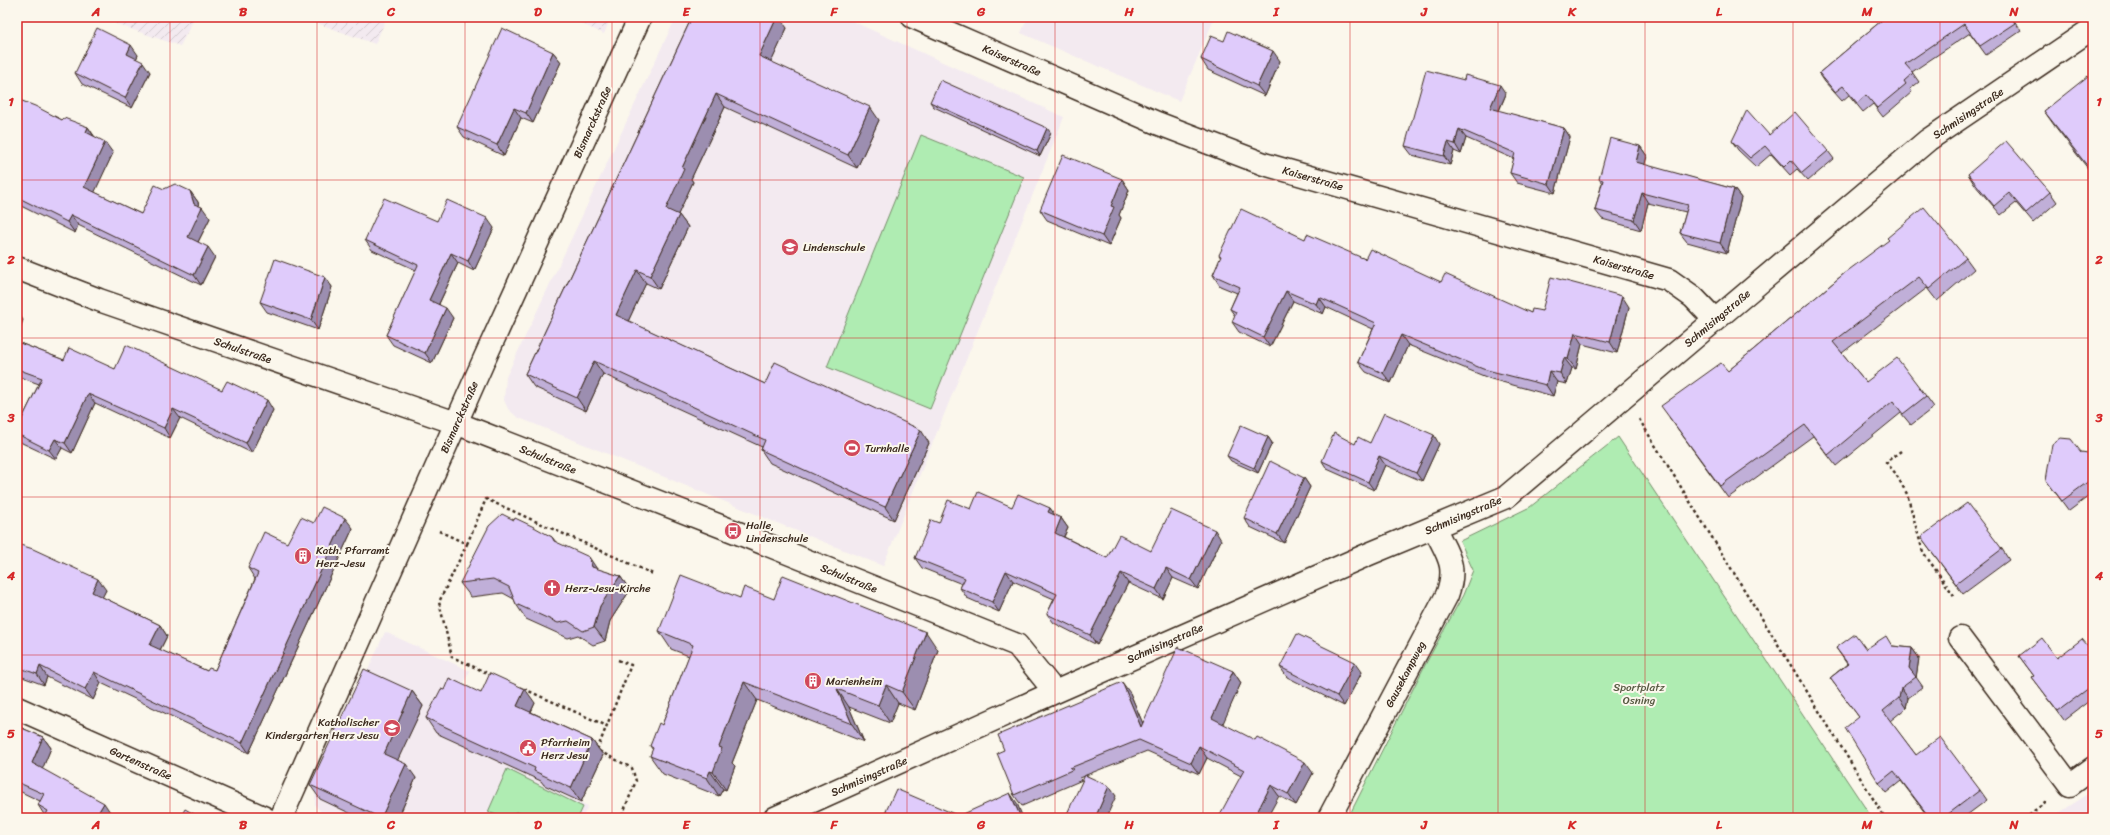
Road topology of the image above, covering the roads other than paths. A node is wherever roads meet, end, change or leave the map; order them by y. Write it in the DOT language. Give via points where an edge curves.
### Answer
graph roads {
  1 [pos="640,17"];
  2 [pos="913,17"];
  3 [pos="2093,28"];
  4 [pos="17,268"];
  5 [pos="1715,320"];
  6 [pos="456,423"];
  7 [pos="1434,528"];
  8 [pos="1960,638"];
  9 [pos="1055,692"];
  10 [pos="17,708"];
  11 [pos="2093,768"];
  12 [pos="265,818"];
  13 [pos="281,818"];
  14 [pos="776,818"];
  15 [pos="1330,818"];
  1 -- 6 [label="street, Bismarckstraße"];
  2 -- 5 [label="street, Kaiserstraße" via="1157,123 1264,164 1669,280 1693,297"];
  3 -- 5 [label="street, Schmisingstraße" via="1928,140"];
  4 -- 6 [label="street, Schulstraße" via="99,300"];
  5 -- 7 [label="street, Schmisingstraße" via="1506,497"];
  6 -- 9 [label="street, Schulstraße" via="1017,646"];
  6 -- 13 [label="street, Bismarckstraße"];
  7 -- 9 [label="street, Schmisingstraße"];
  7 -- 15 [label="street, Gausekampweg" via="1451,562 1453,578 1448,595"];
  8 -- 11 [label="street" via="2070,785"];
  9 -- 14 [label="street, Schmisingstraße"];
  10 -- 12 [label="street, Gartenstraße"];
}
